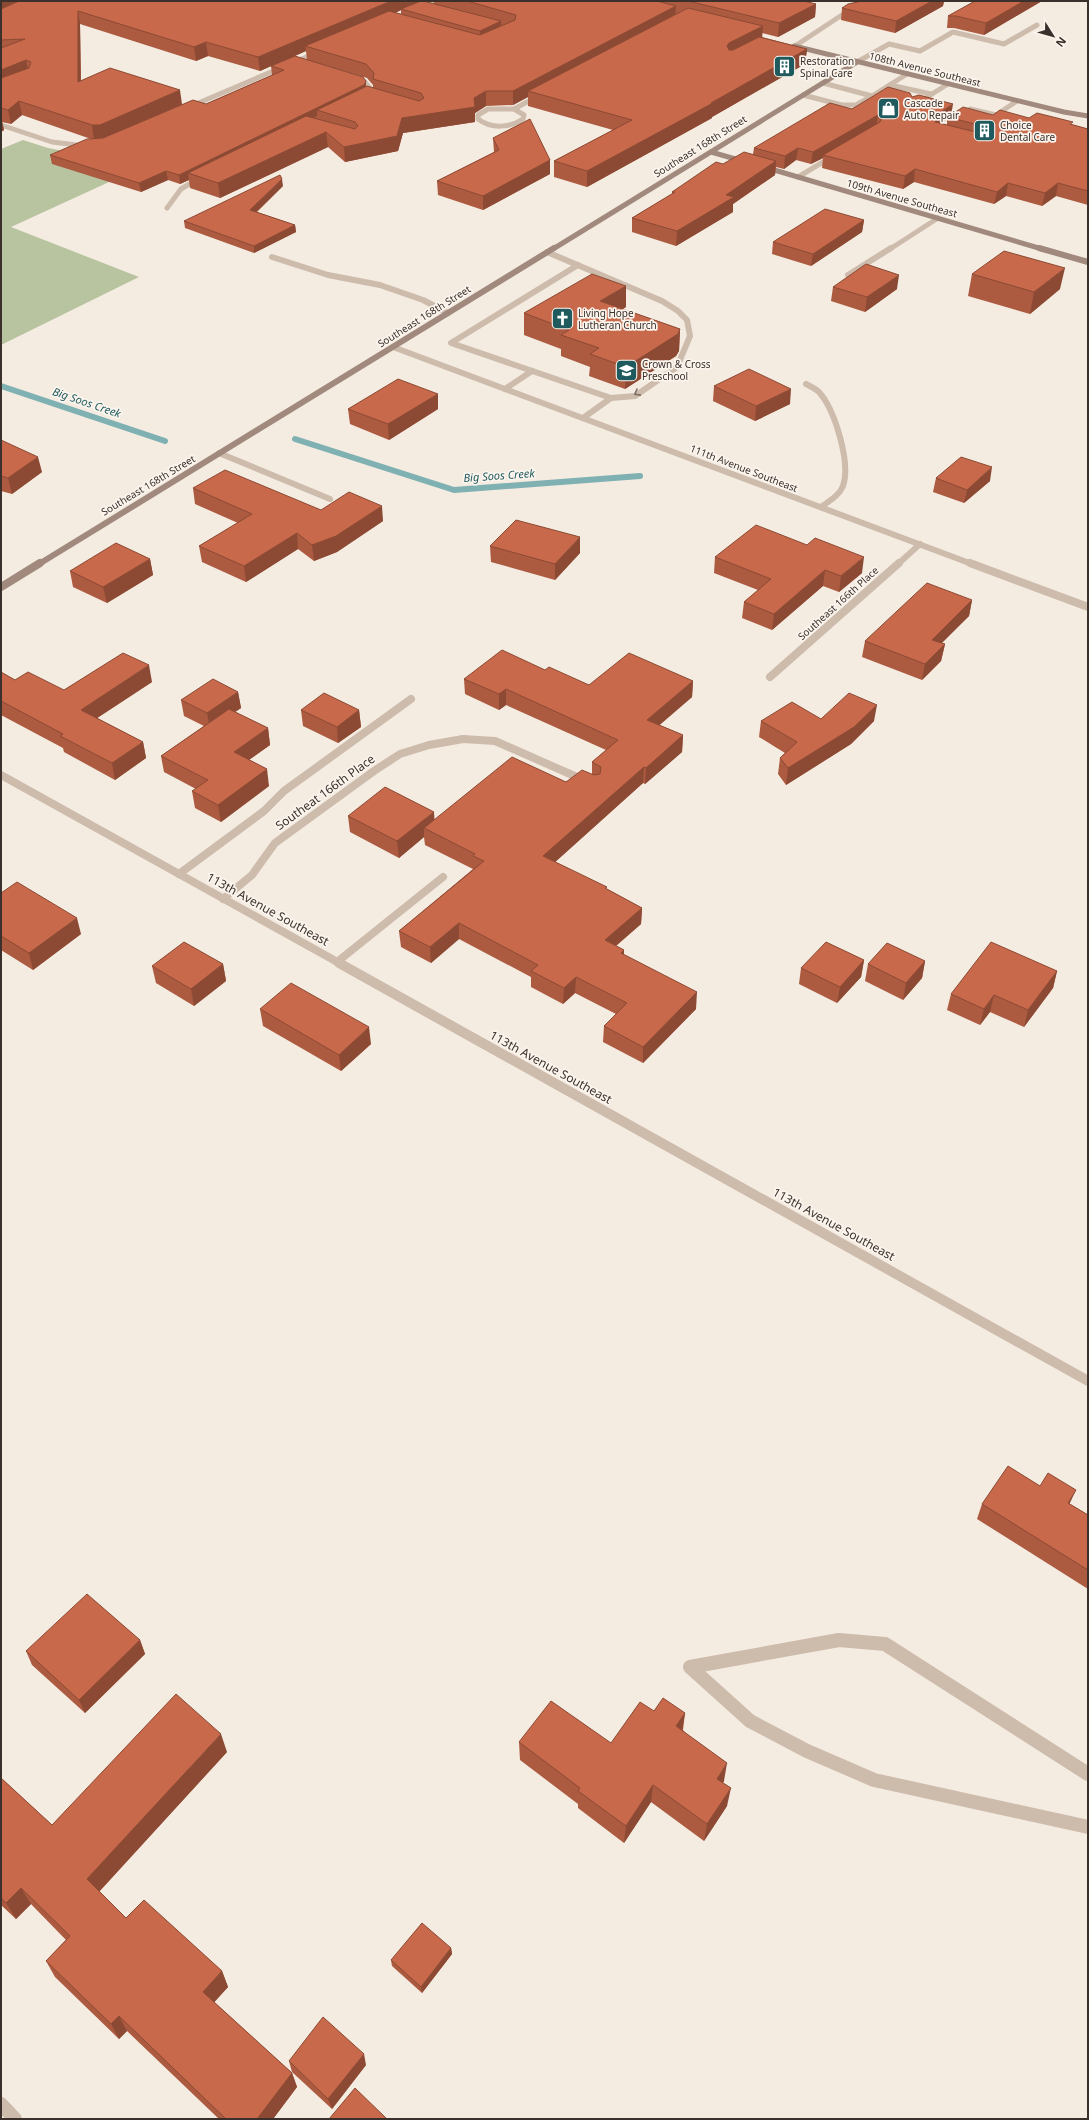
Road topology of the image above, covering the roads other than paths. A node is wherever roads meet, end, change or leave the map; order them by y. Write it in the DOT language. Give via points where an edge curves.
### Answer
graph roads {
  1 [pos="433,1"];
  2 [pos="422,6"];
  3 [pos="430,8"];
  4 [pos="856,10"];
  5 [pos="409,12"];
  6 [pos="1037,24"];
  7 [pos="787,44"];
  8 [pos="795,46"];
  9 [pos="326,48"];
  10 [pos="297,61"];
  11 [pos="857,62"];
  12 [pos="305,63"];
  13 [pos="907,74"];
  14 [pos="350,76"];
  15 [pos="823,83"];
  16 [pos="890,84"];
  17 [pos="948,84"];
  18 [pos="548,91"];
  19 [pos="931,94"];
  20 [pos="368,96"];
  21 [pos="803,96"];
  22 [pos="872,96"];
  23 [pos="376,98"];
  24 [pos="1018,101"];
  25 [pos="357,102"];
  26 [pos="912,106"];
  27 [pos="514,110"];
  28 [pos="180,111"];
  29 [pos="1088,116"];
  30 [pos="953,120"];
  31 [pos="1,125"];
  32 [pos="91,145"];
  33 [pos="711,152"];
  34 [pos="837,154"];
  35 [pos="204,176"];
  36 [pos="798,177"];
  37 [pos="167,208"];
  38 [pos="938,218"];
  39 [pos="547,252"];
  40 [pos="272,257"];
  41 [pos="1088,262"];
  42 [pos="578,265"];
  43 [pos="848,275"];
  44 [pos="448,313"];
  45 [pos="393,347"];
  46 [pos="532,371"];
  47 [pos="806,384"];
  48 [pos="505,389"];
  49 [pos="611,398"];
  50 [pos="583,418"];
  51 [pos="220,453"];
  52 [pos="330,499"];
  53 [pos="821,507"];
  54 [pos="920,544"];
  55 [pos="1,587"];
  56 [pos="1088,607"];
  57 [pos="770,677"];
  58 [pos="411,699"];
  59 [pos="1,775"];
  60 [pos="596,786"];
  61 [pos="179,874"];
  62 [pos="443,877"];
  63 [pos="223,899"];
  64 [pos="337,962"];
  65 [pos="1088,1381"];
  66 [pos="1088,1774"];
  67 [pos="1088,1827"];
  68 [pos="1,2104"];
  69 [pos="15,2119"];
  1 -- 2 [label="street"];
  2 -- 3 [label="street"];
  2 -- 5 [label="street"];
  4 -- 8 [label="street"];
  6 -- 11 [label="street" via="1004,44 953,32 920,51 889,44"];
  7 -- 8 [label="street, 108th Avenue Southeast"];
  8 -- 11 [label="street, 108th Avenue Southeast"];
  9 -- 10 [label="street"];
  10 -- 12 [label="street"];
  10 -- 28 [label="street"];
  11 -- 13 [label="street, 108th Avenue Southeast"];
  11 -- 15 [label="street, Southeast 168th Street"];
  13 -- 16 [label="street"];
  13 -- 17 [label="street, 108th Avenue Southeast"];
  14 -- 20 [label="street" via="370,85"];
  15 -- 21 [label="street, Southeast 168th Street"];
  15 -- 22 [label="street"];
  16 -- 19 [label="street"];
  16 -- 22 [label="street"];
  17 -- 19 [label="street"];
  17 -- 24 [label="street, 108th Avenue Southeast"];
  18 -- 27 [label="street"];
  19 -- 26 [label="street"];
  20 -- 23 [label="street"];
  20 -- 25 [label="street"];
  21 -- 22 [label="street" via="842,105 856,105"];
  21 -- 33 [label="street, Southeast 168th Street"];
  24 -- 29 [label="street, 108th Avenue Southeast"];
  24 -- 30 [label="street" via="996,115 970,109"];
  27 -- 27 [label="street" via="488,110 478,115 478,119 496,126 513,124 524,119 524,115"];
  31 -- 32 [label="street" via="52,142"];
  33 -- 36 [label="street, 109th Avenue Southeast"];
  33 -- 39 [label="street, Southeast 168th Street"];
  34 -- 36 [label="street"];
  35 -- 37 [label="street" via="173,195"];
  36 -- 38 [label="street, 109th Avenue Southeast"];
  38 -- 41 [label="street, 109th Avenue Southeast"];
  38 -- 43 [label="street"];
  39 -- 42 [label="street"];
  39 -- 44 [label="street, Southeast 168th Street"];
  40 -- 44 [label="street" via="328,275 388,288"];
  42 -- 46 [label="street" via="451,343"];
  42 -- 49 [label="street, one-way" via="662,301 687,320 690,336 677,367 635,396"];
  44 -- 45 [label="street, Southeast 168th Street"];
  45 -- 48 [label="street, 111th Avenue Southeast"];
  45 -- 51 [label="street, Southeast 168th Street"];
  46 -- 48 [label="street"];
  46 -- 49 [label="street"];
  47 -- 53 [label="street" via="817,390 827,405 839,436 845,462 844,484 839,494"];
  48 -- 50 [label="street, 111th Avenue Southeast"];
  49 -- 50 [label="street"];
  50 -- 53 [label="street, 111th Avenue Southeast"];
  51 -- 52 [label="street"];
  51 -- 55 [label="street, Southeast 168th Street"];
  53 -- 54 [label="street, 111th Avenue Southeast"];
  54 -- 56 [label="street, 111th Avenue Southeast"];
  54 -- 57 [label="street, Southeast 166th Place"];
  58 -- 61 [label="street" via="284,791 264,811"];
  59 -- 61 [label="street, 113th Avenue Southeast"];
  60 -- 63 [label="street, Southeat 166th Place" via="495,741 463,739 429,745 400,754 275,843 252,875"];
  61 -- 63 [label="street, 113th Avenue Southeast"];
  62 -- 64 [label="street"];
  63 -- 64 [label="street, 113th Avenue Southeast"];
  64 -- 65 [label="street, 113th Avenue Southeast"];
  66 -- 67 [label="street" via="885,1644 840,1640 690,1667 750,1721 807,1751 874,1780"];
  68 -- 69 [label="street"];
}
